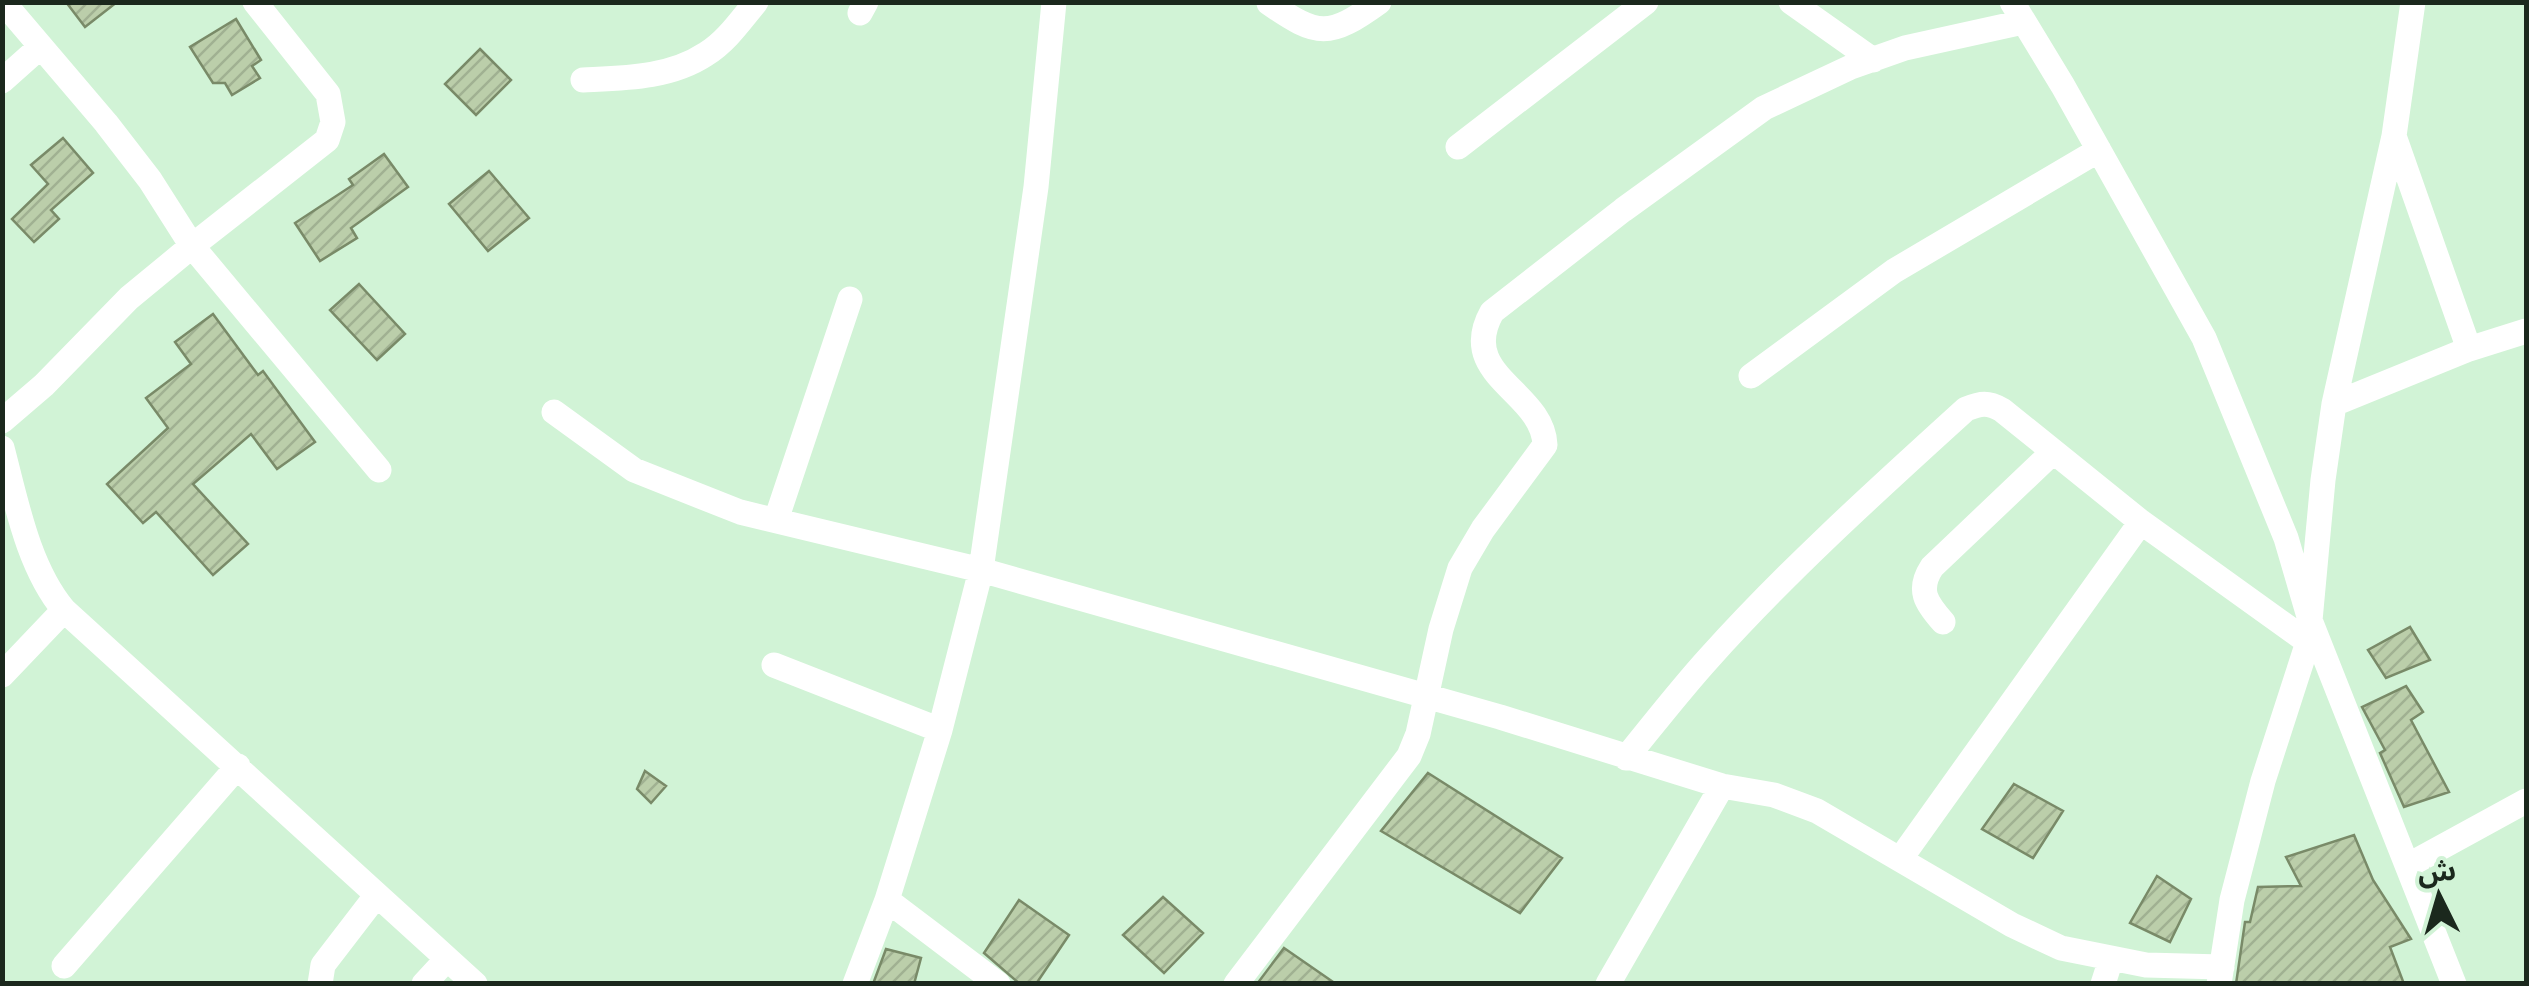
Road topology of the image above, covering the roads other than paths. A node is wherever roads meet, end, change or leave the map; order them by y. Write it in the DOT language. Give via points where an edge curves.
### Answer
graph roads {
  1 [pos="4,2"];
  2 [pos="255,2"];
  3 [pos="756,2"];
  4 [pos="1054,2"];
  5 [pos="1380,2"];
  6 [pos="1646,2"];
  7 [pos="1791,2"];
  8 [pos="2413,2"];
  9 [pos="1268,3"];
  10 [pos="2017,12"];
  11 [pos="39,48"];
  12 [pos="1873,60"];
  13 [pos="583,80"];
  14 [pos="2,81"];
  15 [pos="2394,136"];
  16 [pos="1458,147"];
  17 [pos="2099,150"];
  18 [pos="192,246"];
  19 [pos="850,300"];
  20 [pos="2526,330"];
  21 [pos="2469,349"];
  22 [pos="1751,376"];
  23 [pos="2334,404"];
  24 [pos="554,412"];
  25 [pos="2,421"];
  26 [pos="2,448"];
  27 [pos="2053,452"];
  28 [pos="379,470"];
  29 [pos="776,520"];
  30 [pos="2141,522"];
  31 [pos="981,570"];
  32 [pos="64,610"];
  33 [pos="1943,622"];
  34 [pos="2309,632"];
  35 [pos="774,665"];
  36 [pos="2,674"];
  37 [pos="1424,697"];
  38 [pos="940,730"];
  39 [pos="1626,758"];
  40 [pos="238,766"];
  41 [pos="1722,786"];
  42 [pos="2526,801"];
  43 [pos="1901,858"];
  44 [pos="2409,865"];
  45 [pos="376,896"];
  46 [pos="888,900"];
  47 [pos="447,958"];
  48 [pos="64,966"];
  49 [pos="2107,971"];
  50 [pos="2220,975"];
  51 [pos="320,984"];
  52 [pos="424,984"];
  53 [pos="475,984"];
  54 [pos="854,984"];
  55 [pos="998,984"];
  56 [pos="1236,984"];
  57 [pos="1608,984"];
  58 [pos="2454,984"];
  1 -- 11 [label="street"];
  2 -- 18 [label="street" via="328,94 333,122 327,140"];
  3 -- 13 [label="street" via="707,54 692,61 644,76"];
  4 -- 31 [label="street" via="1036,187"];
  5 -- 9 [label="street" via="1323,31 1300,25"];
  6 -- 16 [label="street"];
  7 -- 12 [label="street"];
  8 -- 15 [label="street"];
  10 -- 12 [label="street"];
  10 -- 17 [label="street"];
  11 -- 14 [label="street"];
  11 -- 18 [label="street" via="106,123"];
  12 -- 37 [label="street" via="1764,108 1492,312 1484,327 1488,363 1540,420 1545,445 1460,568"];
  15 -- 21 [label="street"];
  15 -- 23 [label="street"];
  17 -- 22 [label="street" via="1894,271"];
  17 -- 34 [label="street" via="2204,338 2286,538"];
  18 -- 25 [label="street"];
  18 -- 28 [label="street"];
  19 -- 29 [label="street"];
  20 -- 21 [label="street"];
  21 -- 23 [label="street"];
  23 -- 34 [label="street"];
  24 -- 29 [label="street" via="634,470"];
  26 -- 32 [label="street" via="36,558"];
  27 -- 30 [label="street"];
  27 -- 33 [label="street" via="1924,578 1927,604"];
  27 -- 39 [label="street" via="1991,404 1966,409 1709,658"];
  29 -- 31 [label="street"];
  30 -- 34 [label="street"];
  30 -- 43 [label="street"];
  31 -- 37 [label="street"];
  31 -- 38 [label="street"];
  32 -- 36 [label="street"];
  32 -- 40 [label="street"];
  34 -- 44 [label="street"];
  34 -- 50 [label="street" via="2232,900"];
  35 -- 38 [label="street"];
  37 -- 39 [label="street"];
  37 -- 56 [label="street" via="1409,756"];
  38 -- 46 [label="street"];
  39 -- 41 [label="street"];
  40 -- 45 [label="street"];
  40 -- 48 [label="street"];
  41 -- 43 [label="street" via="1817,811"];
  41 -- 57 [label="street"];
  42 -- 44 [label="street"];
  43 -- 49 [label="street" via="2012,925"];
  44 -- 58 [label="street"];
  45 -- 47 [label="street"];
  45 -- 51 [label="street" via="323,965"];
  46 -- 54 [label="street"];
  46 -- 55 [label="street"];
  47 -- 52 [label="street"];
  47 -- 53 [label="street"];
  49 -- 50 [label="street" via="2146,966"];
}
